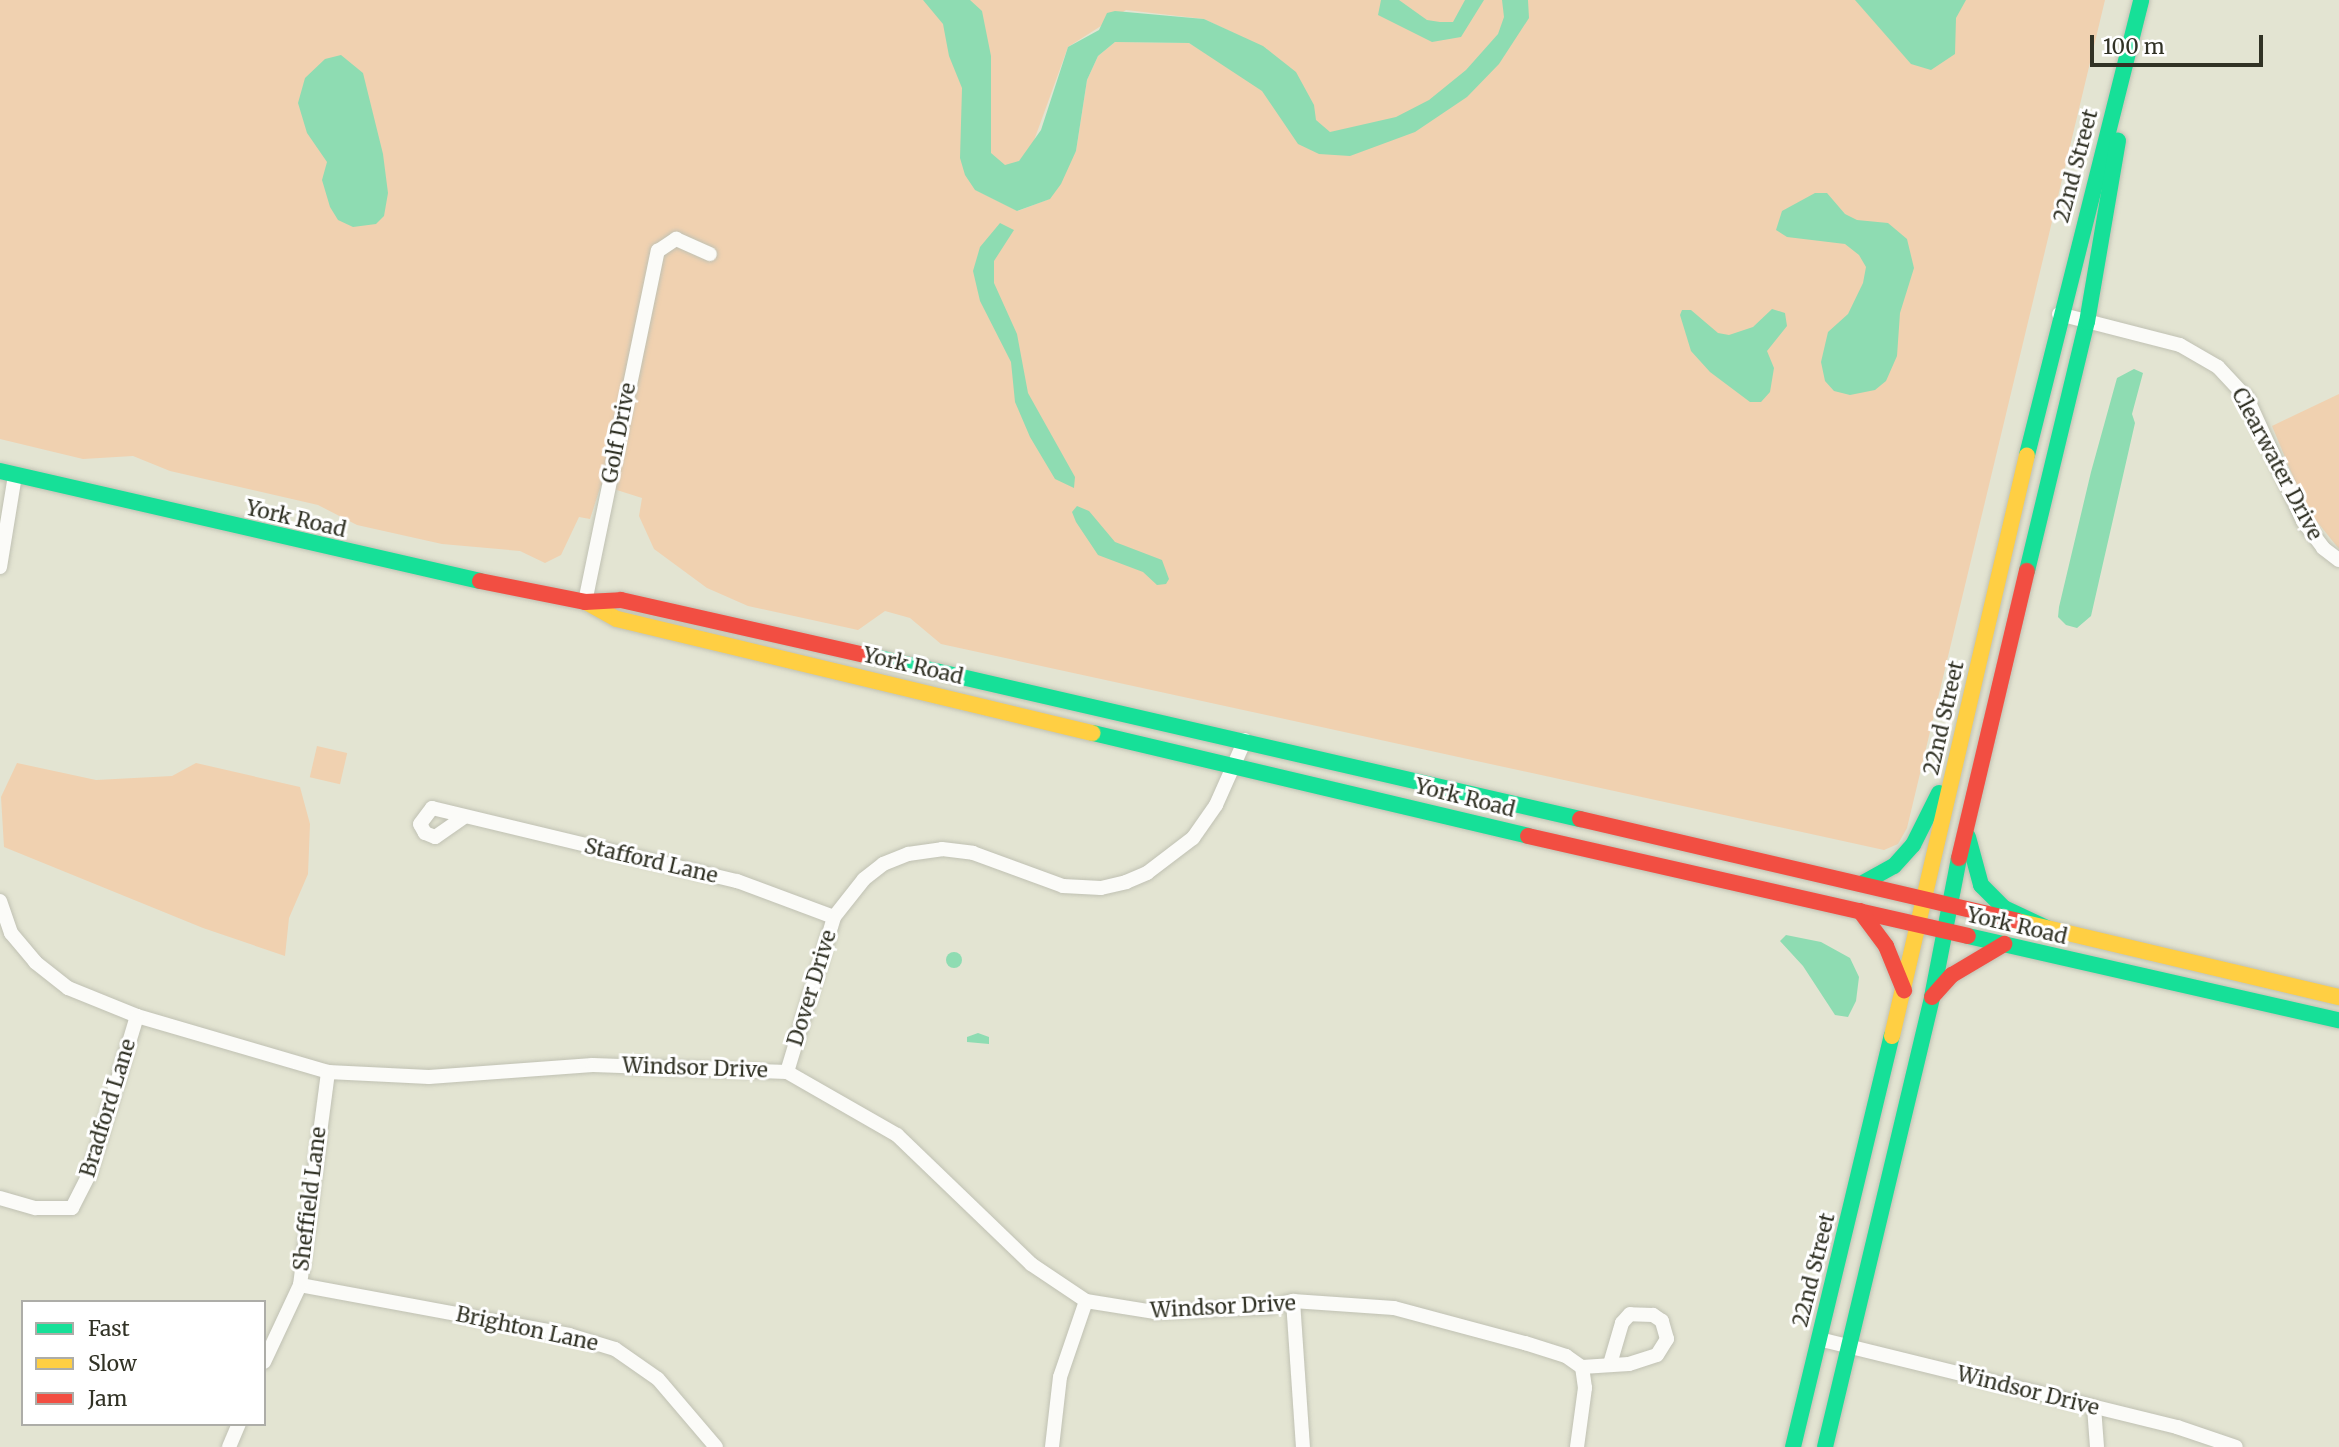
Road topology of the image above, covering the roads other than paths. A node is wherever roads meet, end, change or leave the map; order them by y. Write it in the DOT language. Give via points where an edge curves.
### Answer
graph roads {
  1 [pos="2142,0"];
  2 [pos="710,254"];
  3 [pos="2059,314"];
  4 [pos="2087,322"];
  5 [pos="8,473"];
  6 [pos="2339,560"];
  7 [pos="0,567"];
  8 [pos="585,602"];
  9 [pos="1245,740"];
  10 [pos="1235,762"];
  11 [pos="1955,762"];
  12 [pos="464,817"];
  13 [pos="1966,817"];
  14 [pos="1863,883"];
  15 [pos="1926,897"];
  16 [pos="0,901"];
  17 [pos="1952,905"];
  18 [pos="1860,911"];
  19 [pos="834,918"];
  20 [pos="1919,925"];
  21 [pos="2049,929"];
  22 [pos="1946,931"];
  23 [pos="6,935"];
  24 [pos="2004,944"];
  25 [pos="1904,990"];
  26 [pos="1932,997"];
  27 [pos="2339,997"];
  28 [pos="137,1016"];
  29 [pos="2339,1020"];
  30 [pos="328,1072"];
  31 [pos="787,1072"];
  32 [pos="0,1198"];
  33 [pos="300,1285"];
  34 [pos="1086,1301"];
  35 [pos="1293,1301"];
  36 [pos="1819,1339"];
  37 [pos="1848,1347"];
  38 [pos="266,1358"];
  39 [pos="1610,1364"];
  40 [pos="1582,1367"];
  41 [pos="2094,1407"];
  42 [pos="238,1426"];
  43 [pos="229,1447"];
  44 [pos="716,1447"];
  45 [pos="1052,1447"];
  46 [pos="1303,1447"];
  47 [pos="1577,1447"];
  48 [pos="1793,1447"];
  49 [pos="1825,1447"];
  50 [pos="2097,1447"];
  51 [pos="2236,1447"];
  1 -- 3 [label="main road, 22nd Street"];
  1 -- 4 [label="main road, 22nd Street"];
  2 -- 8 [label="street, Golf Drive" via="671,240 662,245 653,263"];
  3 -- 4 [label="street, Clearwater Drive"];
  3 -- 11 [label="main road, 22nd Street"];
  4 -- 6 [label="street, Clearwater Drive" via="2180,345 2234,383 2255,413 2303,521 2323,548"];
  4 -- 13 [label="main road, 22nd Street"];
  5 -- 7 [label="street"];
  5 -- 8 [label="main road, York Road" via="396,564"];
  8 -- 9 [label="main road, York Road" via="621,600"];
  8 -- 10 [label="main road, York Road" via="617,619"];
  9 -- 10 [label="street, Dover Drive"];
  9 -- 14 [label="main road, York Road"];
  10 -- 18 [label="main road, York Road" via="1594,852"];
  10 -- 19 [label="street, Dover Drive" via="1216,805 1193,838 1147,873 1126,882 1093,888 1063,886 973,853 930,849 883,864 864,879"];
  11 -- 14 [label="main road" via="1913,845 1895,866"];
  11 -- 15 [label="main road, 22nd Street"];
  12 -- 19 [label="street, Stafford Lane" via="737,881"];
  13 -- 17 [label="main road, 22nd Street"];
  13 -- 21 [label="main road" via="1969,852 1981,885 2004,908"];
  14 -- 15 [label="main road, York Road"];
  15 -- 17 [label="main road, York Road"];
  15 -- 20 [label="main road, 22nd Street"];
  16 -- 23 [label="street, Windsor Drive"];
  17 -- 21 [label="main road, York Road"];
  17 -- 22 [label="main road, 22nd Street"];
  18 -- 20 [label="main road, York Road"];
  18 -- 25 [label="main road" via="1886,947"];
  19 -- 31 [label="street, Dover Drive"];
  20 -- 22 [label="main road, York Road"];
  20 -- 25 [label="main road, 22nd Street"];
  21 -- 27 [label="main road, York Road"];
  22 -- 24 [label="main road, York Road"];
  22 -- 26 [label="main road, 22nd Street"];
  23 -- 28 [label="street, Windsor Drive" via="54,979"];
  24 -- 26 [label="main road" via="1952,975"];
  24 -- 29 [label="main road, York Road"];
  25 -- 36 [label="main road, 22nd Street"];
  26 -- 37 [label="main road, 22nd Street"];
  28 -- 30 [label="street, Windsor Drive"];
  28 -- 32 [label="street, Bradford Lane" via="89,1175 72,1208 36,1208"];
  30 -- 31 [label="street, Windsor Drive" via="429,1077 593,1065"];
  30 -- 33 [label="street, Sheffield Lane"];
  31 -- 34 [label="street, Windsor Drive" via="897,1135 1031,1264"];
  33 -- 38 [label="street, Sheffield Lane"];
  33 -- 44 [label="street, Brighton Lane" via="569,1335 615,1349 658,1379"];
  34 -- 35 [label="street, Windsor Drive" via="1155,1312 1270,1307"];
  34 -- 45 [label="street" via="1060,1377"];
  35 -- 40 [label="street, Windsor Drive" via="1358,1303 1423,1314 1566,1356"];
  35 -- 46 [label="street"];
  36 -- 37 [label="street, Windsor Drive"];
  36 -- 48 [label="main road, 22nd Street"];
  37 -- 41 [label="street, Windsor Drive"];
  37 -- 49 [label="main road, 22nd Street"];
  39 -- 39 [label="street" via="1644,1362 1657,1355 1667,1339 1662,1321 1653,1315 1630,1314 1622,1323"];
  39 -- 40 [label="street"];
  40 -- 47 [label="street" via="1585,1388"];
  41 -- 50 [label="street"];
  41 -- 51 [label="street, Windsor Drive"];
  42 -- 43 [label="street"];
}
